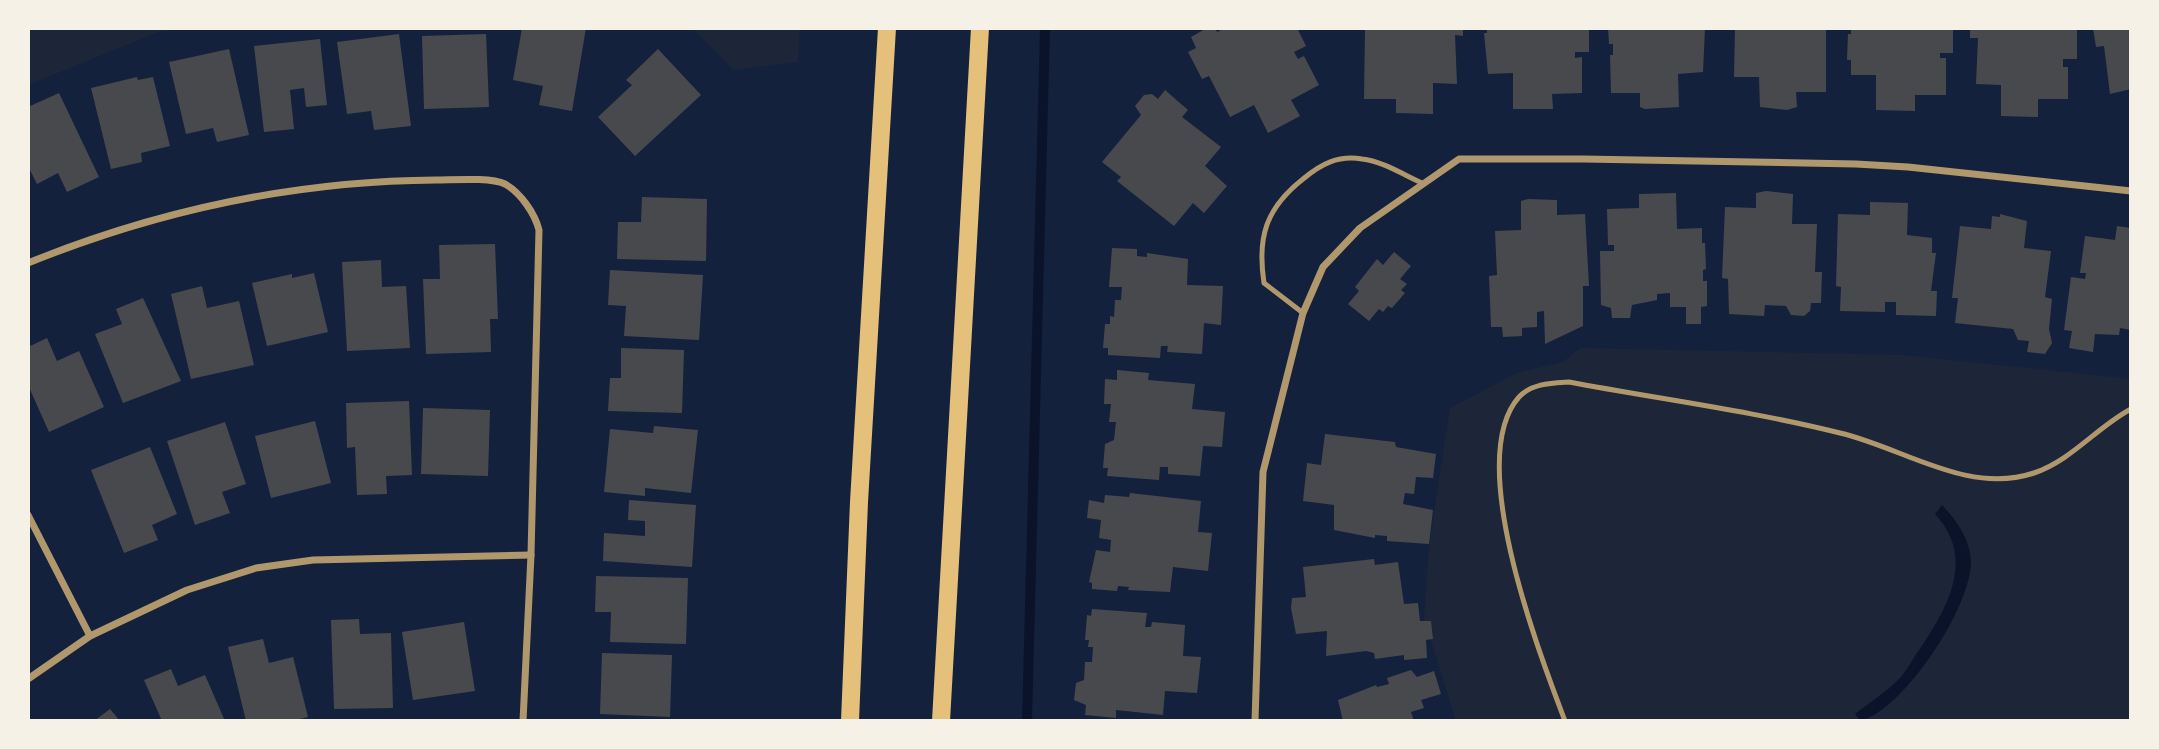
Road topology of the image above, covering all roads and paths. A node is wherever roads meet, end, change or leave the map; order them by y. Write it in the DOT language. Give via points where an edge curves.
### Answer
graph roads {
  1 [pos="887,28"];
  2 [pos="981,28"];
  3 [pos="1423,183"];
  4 [pos="2131,191"];
  5 [pos="28,263"];
  6 [pos="1303,313"];
  7 [pos="2131,409"];
  8 [pos="28,515"];
  9 [pos="531,555"];
  10 [pos="90,636"];
  11 [pos="28,679"];
  12 [pos="523,721"];
  13 [pos="850,721"];
  14 [pos="941,721"];
  15 [pos="1255,721"];
  16 [pos="1564,721"];
  1 -- 13 [label="main road"];
  2 -- 14 [label="main road"];
  3 -- 4 [label="street" via="1459,159 1541,158 1908,167"];
  3 -- 6 [label="street" via="1360,228 1323,267"];
  3 -- 6 [label="lane" via="1364,159 1337,158 1284,193 1263,233 1260,258 1264,283"];
  5 -- 9 [label="street" via="152,219 255,195 390,180 505,184 535,214 538,230"];
  6 -- 15 [label="street" via="1263,472"];
  7 -- 16 [label="lane" via="2107,421 2071,454 2035,473 2002,478 1966,476 1842,433 1569,382 1542,384 1521,395 1506,417 1499,456 1506,526 1523,609"];
  8 -- 10 [label="street"];
  9 -- 10 [label="street" via="313,561 256,568 187,590"];
  9 -- 12 [label="street"];
  10 -- 11 [label="street"];
}
